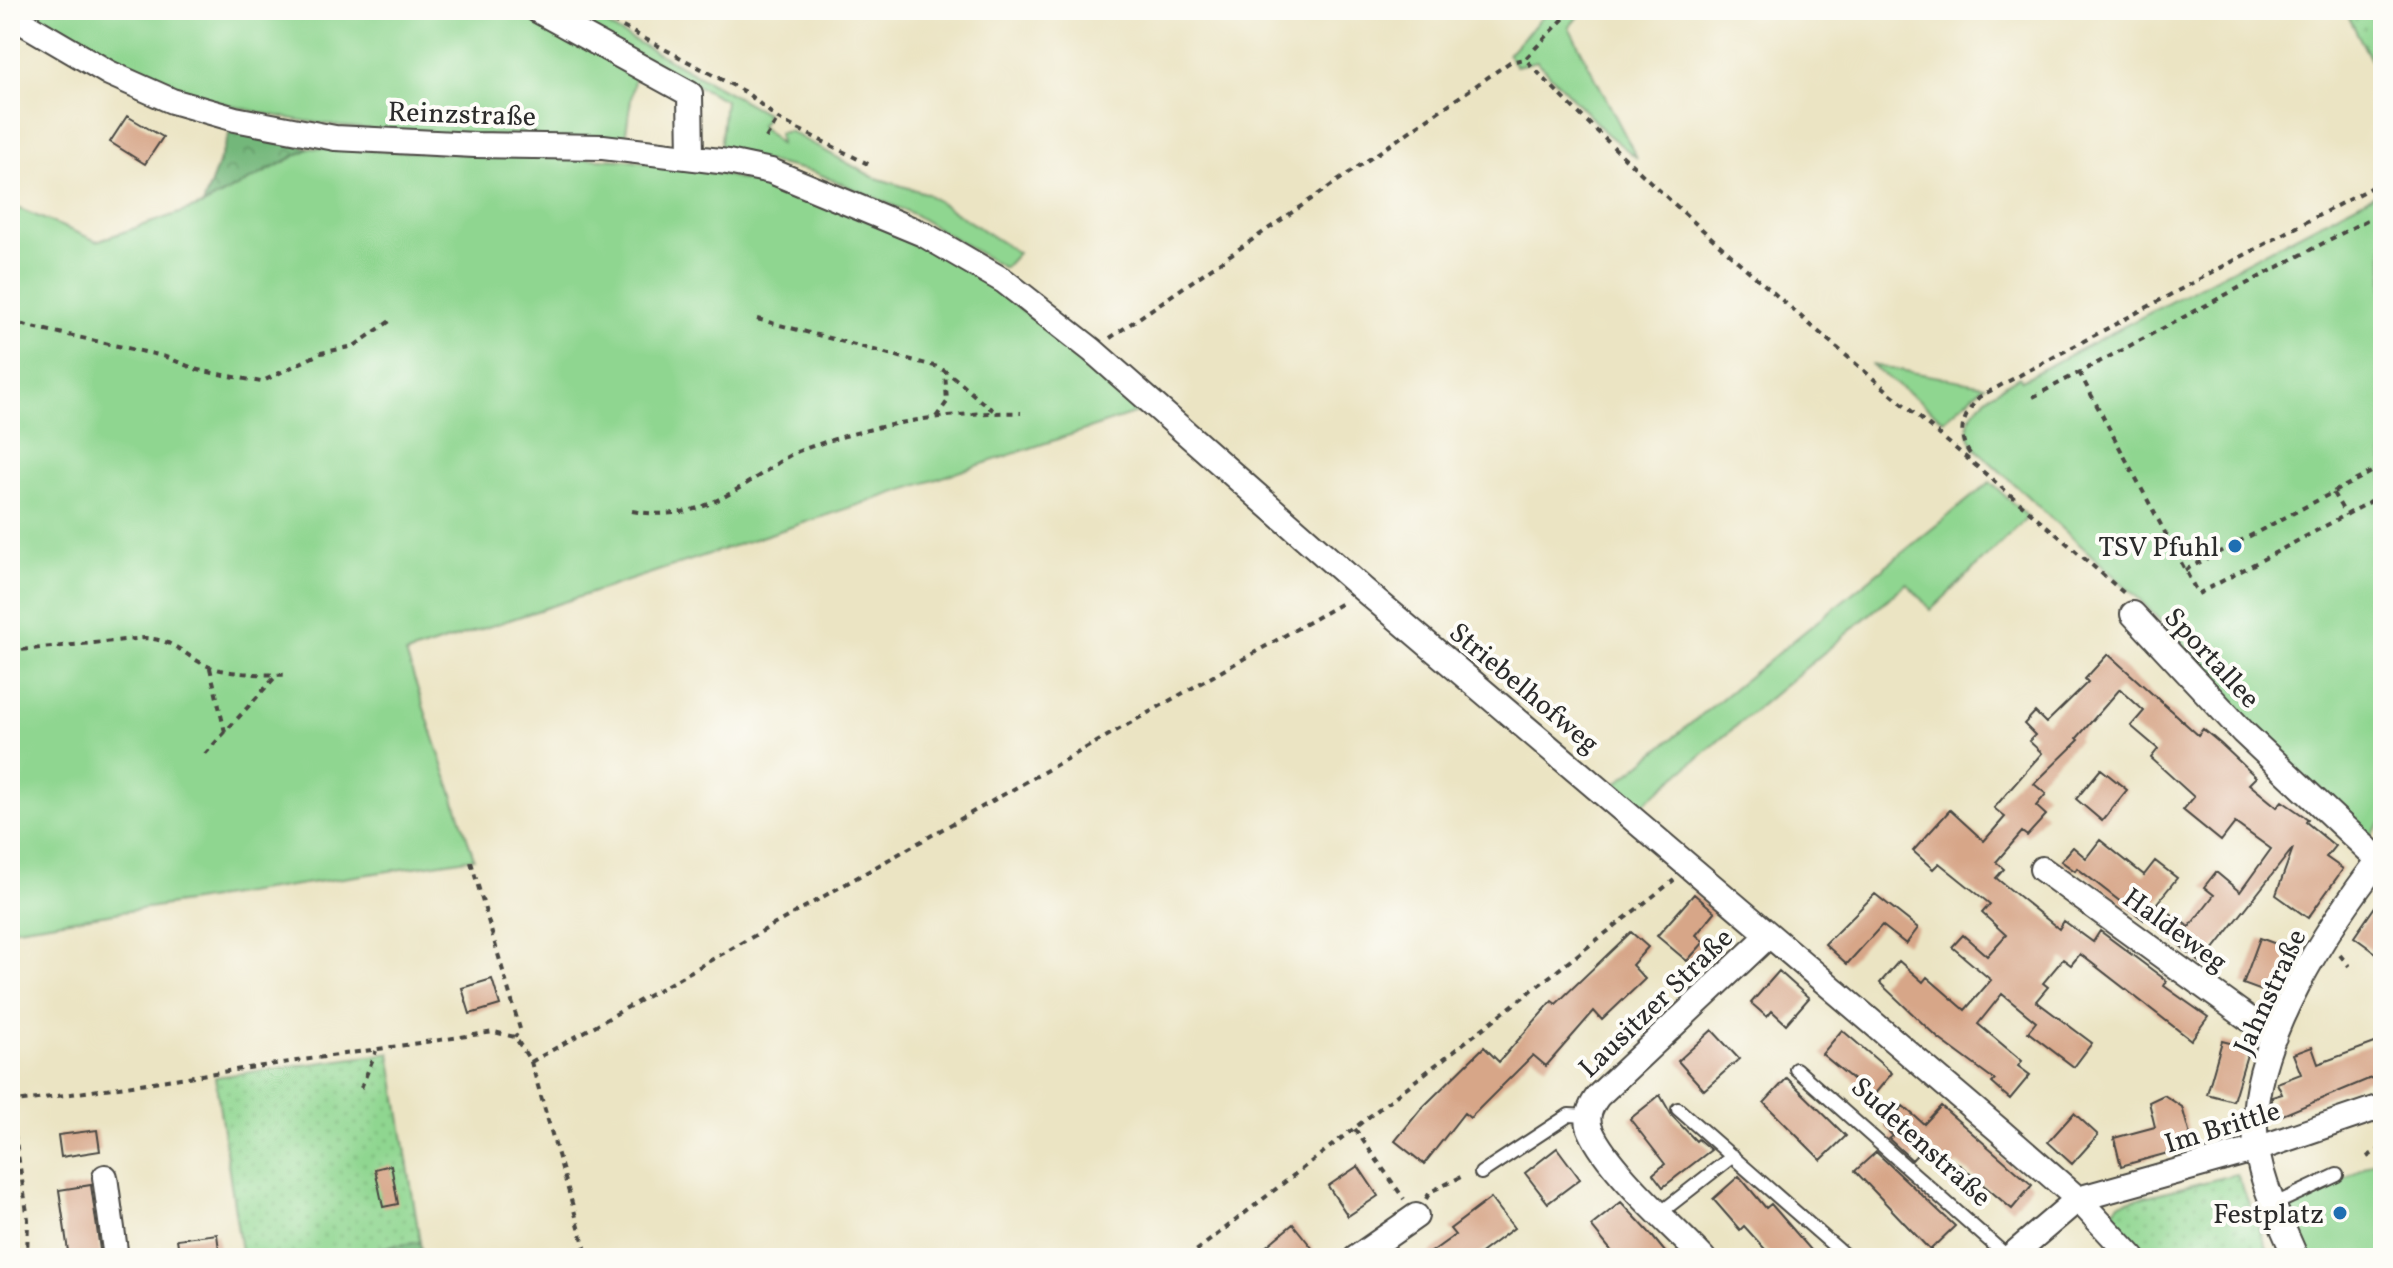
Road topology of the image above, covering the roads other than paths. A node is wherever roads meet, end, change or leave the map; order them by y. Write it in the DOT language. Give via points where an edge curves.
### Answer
graph roads {
  1 [pos="537,10"];
  2 [pos="10,15"];
  3 [pos="691,156"];
  4 [pos="923,234"];
  5 [pos="2133,614"];
  6 [pos="2381,858"];
  7 [pos="2042,869"];
  8 [pos="1769,935"];
  9 [pos="2274,1037"];
  10 [pos="1796,1069"];
  11 [pos="2383,1106"];
  12 [pos="1678,1109"];
  13 [pos="1588,1116"];
  14 [pos="2257,1149"];
  15 [pos="1733,1156"];
  16 [pos="1481,1173"];
  17 [pos="2337,1175"];
  18 [pos="105,1177"];
  19 [pos="2078,1199"];
  20 [pos="2273,1205"];
  21 [pos="1660,1213"];
  22 [pos="1416,1216"];
  23 [pos="116,1258"];
  24 [pos="1356,1258"];
  25 [pos="1703,1258"];
  26 [pos="1848,1258"];
  27 [pos="2009,1258"];
  28 [pos="2133,1258"];
  29 [pos="2296,1258"];
  1 -- 3 [label="street" via="690,94"];
  2 -- 3 [label="street, Reinzstraße" via="109,73 172,101 235,119 335,138 603,147"];
  3 -- 4 [label="street, Reinzstraße" via="771,171"];
  4 -- 8 [label="street, Striebelhofweg" via="1004,281 1092,350"];
  5 -- 6 [label="street, Sportallee" via="2243,732"];
  6 -- 9 [label="street, Jahnstraße" via="2326,938"];
  7 -- 9 [label="street, Haldeweg"];
  8 -- 13 [label="street, Lausitzer Straße" via="1598,1096"];
  8 -- 19 [label="street, Striebelhofweg"];
  9 -- 14 [label="street, Jahnstraße" via="2256,1108"];
  10 -- 27 [label="lane, Sudetenstraße"];
  11 -- 14 [label="street, Im Brittle"];
  12 -- 15 [label="lane"];
  13 -- 16 [label="lane, Lausitzer Straße" via="1569,1115"];
  13 -- 21 [label="street, Lausitzer Straße" via="1607,1156"];
  14 -- 19 [label="street, Im Brittle"];
  14 -- 20 [label="street, Jahnstraße"];
  15 -- 21 [label="lane"];
  15 -- 26 [label="lane"];
  17 -- 20 [label="lane"];
  18 -- 23 [label="street"];
  19 -- 27 [label="street, Sudetenstraße"];
  19 -- 28 [label="street, Striebelhofweg"];
  20 -- 29 [label="street, Jahnstraße"];
  21 -- 25 [label="street, Lausitzer Straße"];
  22 -- 24 [label="street"];
}
